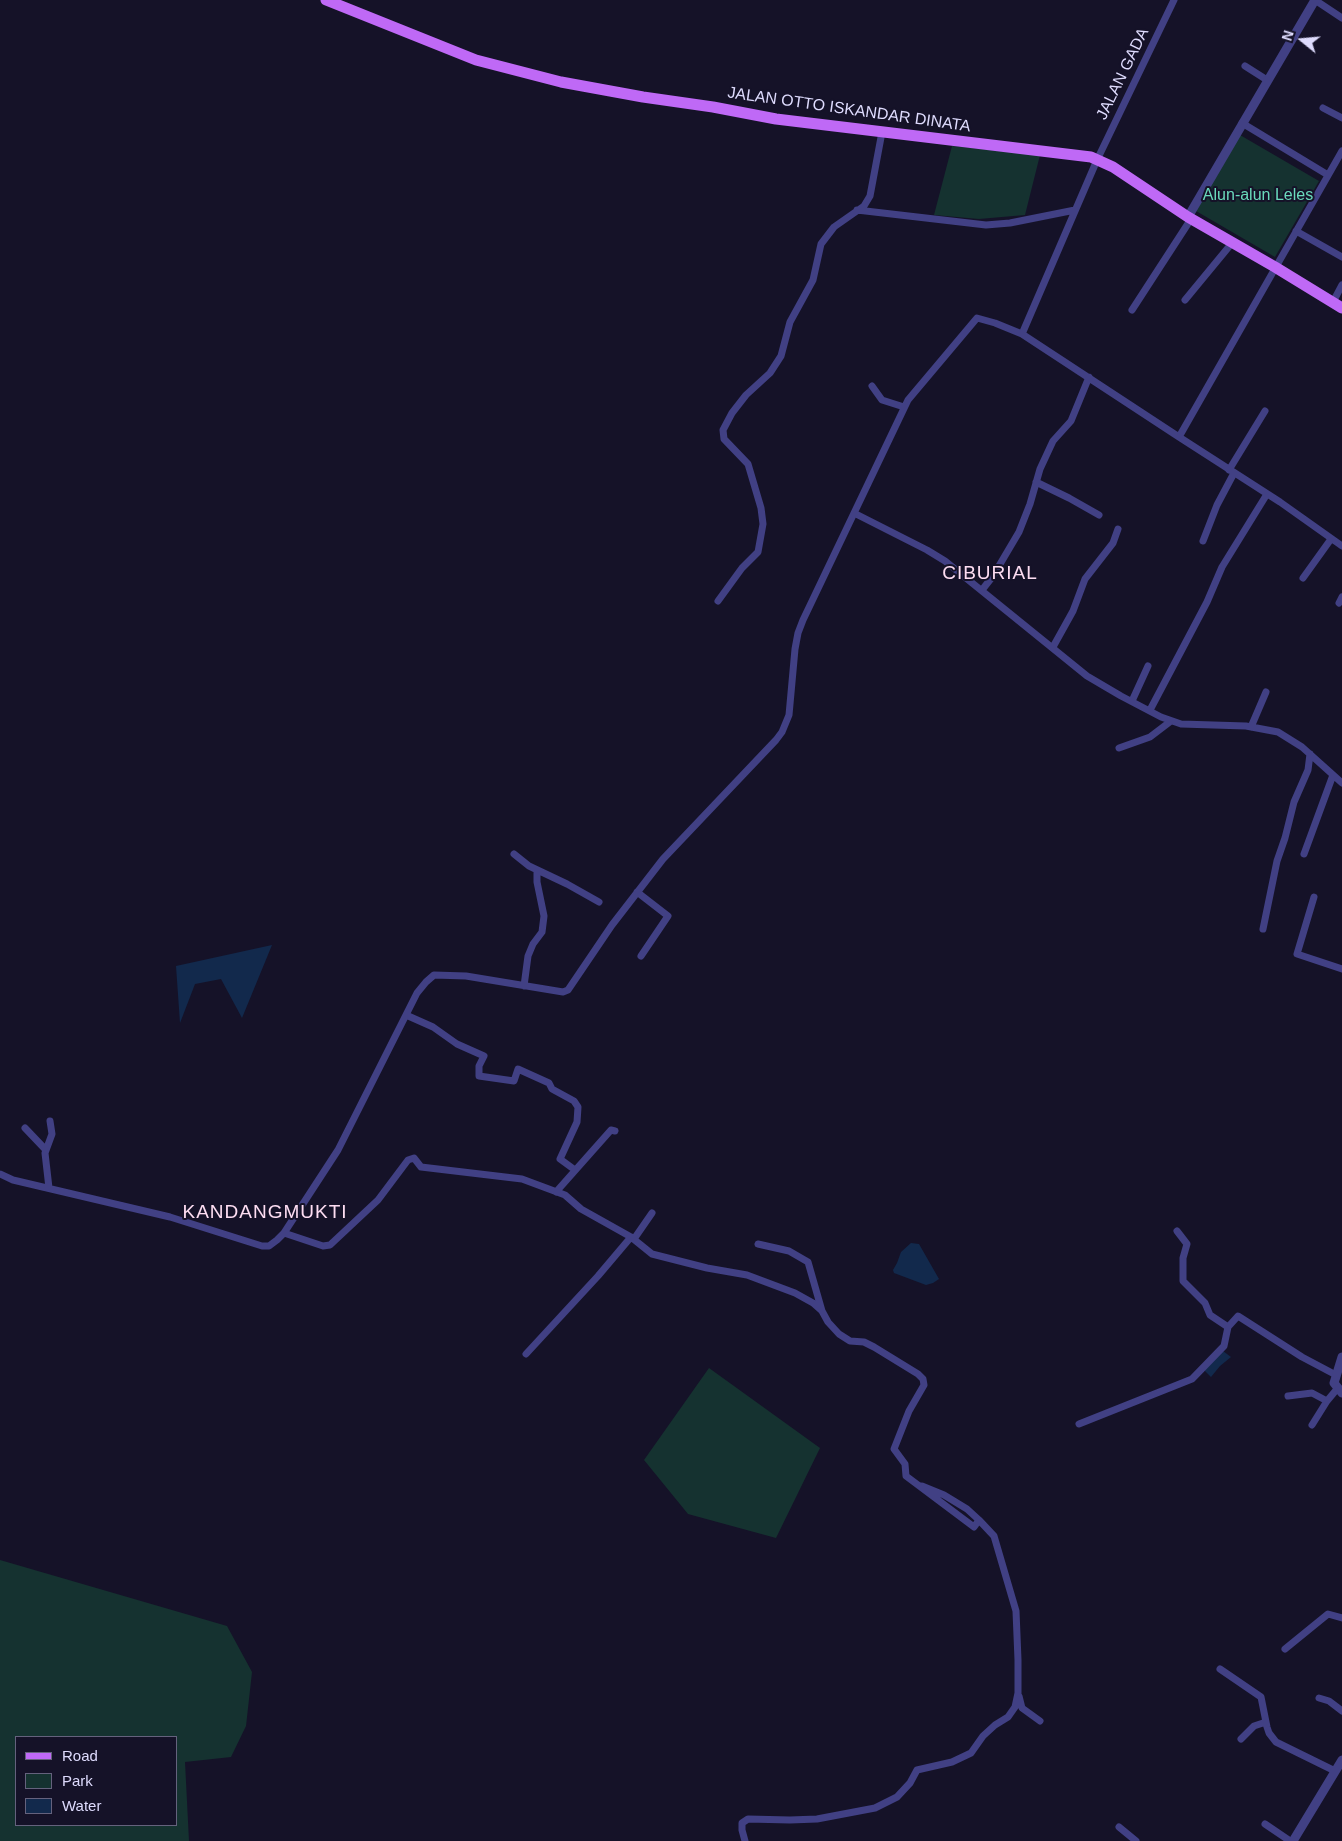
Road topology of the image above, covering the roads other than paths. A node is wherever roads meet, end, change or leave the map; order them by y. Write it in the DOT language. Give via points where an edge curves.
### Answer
graph roads {
  1 [pos="326,0"];
  2 [pos="1174,0"];
  3 [pos="1315,0"];
  4 [pos="1342,18"];
  5 [pos="1245,66"];
  6 [pos="1267,80"];
  7 [pos="1323,108"];
  8 [pos="1342,118"];
  9 [pos="1242,123"];
  10 [pos="882,132"];
  11 [pos="1342,151"];
  12 [pos="1098,160"];
  13 [pos="1328,175"];
  14 [pos="857,210"];
  15 [pos="1075,210"];
  16 [pos="1190,218"];
  17 [pos="1296,231"];
  18 [pos="1232,243"];
  19 [pos="1342,257"];
  20 [pos="1275,267"];
  21 [pos="1342,285"];
  22 [pos="1185,300"];
  23 [pos="1337,305"];
  24 [pos="1132,310"];
  25 [pos="1022,334"];
  26 [pos="1089,377"];
  27 [pos="872,386"];
  28 [pos="904,407"];
  29 [pos="1265,412"];
  30 [pos="1178,437"];
  31 [pos="1232,472"];
  32 [pos="1036,482"];
  33 [pos="1267,494"];
  34 [pos="854,513"];
  35 [pos="1099,515"];
  36 [pos="1118,529"];
  37 [pos="1332,539"];
  38 [pos="1203,541"];
  39 [pos="1342,546"];
  40 [pos="1303,578"];
  41 [pos="982,590"];
  42 [pos="718,601"];
  43 [pos="1053,647"];
  44 [pos="1148,666"];
  45 [pos="1266,692"];
  46 [pos="1132,701"];
  47 [pos="1150,710"];
  48 [pos="1171,721"];
  49 [pos="1251,727"];
  50 [pos="1119,748"];
  51 [pos="1310,754"];
  52 [pos="1333,775"];
  53 [pos="1342,783"];
  54 [pos="514,854"];
  55 [pos="1304,854"];
  56 [pos="537,870"];
  57 [pos="637,892"];
  58 [pos="1314,896"];
  59 [pos="599,902"];
  60 [pos="1263,929"];
  61 [pos="641,956"];
  62 [pos="1342,969"];
  63 [pos="524,986"];
  64 [pos="406,1015"];
  65 [pos="50,1122"];
  66 [pos="25,1128"];
  67 [pos="616,1131"];
  68 [pos="45,1149"];
  69 [pos="575,1170"];
  70 [pos="0,1174"];
  71 [pos="49,1188"];
  72 [pos="556,1192"];
  73 [pos="652,1213"];
  74 [pos="1177,1231"];
  75 [pos="284,1234"];
  76 [pos="632,1238"];
  77 [pos="758,1244"];
  78 [pos="822,1311"];
  79 [pos="1228,1327"];
  80 [pos="526,1354"];
  81 [pos="1342,1357"];
  82 [pos="1336,1375"];
  83 [pos="1340,1391"];
  84 [pos="1288,1396"];
  85 [pos="1327,1401"];
  86 [pos="1079,1424"];
  87 [pos="1312,1425"];
  88 [pos="1342,1618"];
  89 [pos="1285,1649"];
  90 [pos="1220,1668"];
  91 [pos="1018,1694"];
  92 [pos="1319,1698"];
  93 [pos="1342,1711"];
  94 [pos="1040,1721"];
  95 [pos="1266,1722"];
  96 [pos="1241,1739"];
  97 [pos="1342,1760"];
  98 [pos="1335,1771"];
  99 [pos="1265,1824"];
  100 [pos="1119,1827"];
  101 [pos="745,1841"];
  102 [pos="1136,1841"];
  103 [pos="1292,1841"];
  1 -- 10 [label="main road, JALAN OTTO ISKANDAR DINATA" via="476,60 561,82 776,120"];
  2 -- 12 [label="street, JALAN GADA"];
  3 -- 4 [label="street"];
  3 -- 6 [label="street"];
  5 -- 6 [label="street"];
  6 -- 9 [label="street"];
  7 -- 8 [label="street"];
  9 -- 13 [label="street"];
  9 -- 16 [label="street"];
  10 -- 12 [label="main road, JALAN OTTO ISKANDAR DINATA"];
  10 -- 14 [label="street" via="870,196"];
  11 -- 13 [label="street"];
  12 -- 15 [label="street, JALAN GADA"];
  12 -- 16 [label="main road, JALAN OTTO ISKANDAR DINATA"];
  13 -- 17 [label="street"];
  14 -- 15 [label="street" via="986,225"];
  14 -- 42 [label="street" via="834,227 821,244 813,280 790,322 781,356 770,373 746,395 723,430 724,439 748,464 755,481 763,524 758,552"];
  15 -- 25 [label="street, JALAN GADA"];
  16 -- 18 [label="main road, JALAN OTTO ISKANDAR DINATA"];
  16 -- 24 [label="street"];
  17 -- 19 [label="street"];
  17 -- 20 [label="street"];
  18 -- 20 [label="main road, JALAN OTTO ISKANDAR DINATA"];
  18 -- 22 [label="street"];
  20 -- 23 [label="main road, JALAN OTTO ISKANDAR DINATA"];
  20 -- 30 [label="street"];
  21 -- 23 [label="street"];
  25 -- 26 [label="street"];
  25 -- 28 [label="street" via="977,318 916,388"];
  26 -- 30 [label="street"];
  26 -- 32 [label="street" via="1071,420 1053,441"];
  27 -- 28 [label="street" via="882,400"];
  28 -- 34 [label="street"];
  29 -- 31 [label="street"];
  30 -- 31 [label="street"];
  31 -- 33 [label="street"];
  31 -- 38 [label="street"];
  32 -- 35 [label="street"];
  32 -- 41 [label="street" via="1019,532"];
  33 -- 37 [label="street"];
  33 -- 47 [label="street" via="1222,567"];
  34 -- 41 [label="street" via="927,550"];
  34 -- 57 [label="street" via="798,633 789,715 782,732"];
  36 -- 43 [label="street" via="1113,543 1085,579 1073,611"];
  37 -- 39 [label="street"];
  37 -- 40 [label="street"];
  41 -- 43 [label="street"];
  43 -- 46 [label="street" via="1087,676"];
  44 -- 46 [label="street"];
  45 -- 49 [label="street"];
  46 -- 47 [label="street"];
  47 -- 48 [label="street"];
  48 -- 49 [label="street"];
  48 -- 50 [label="street" via="1150,737"];
  49 -- 51 [label="street" via="1278,732"];
  51 -- 52 [label="street"];
  51 -- 60 [label="street" via="1308,770 1294,802 1277,861"];
  52 -- 53 [label="street"];
  52 -- 55 [label="street"];
  54 -- 56 [label="street"];
  56 -- 59 [label="street"];
  56 -- 63 [label="street" via="544,916 542,932 528,956"];
  57 -- 61 [label="street" via="668,916"];
  57 -- 63 [label="street" via="568,990"];
  58 -- 62 [label="street" via="1296,954"];
  63 -- 64 [label="street" via="466,976 434,975 417,993"];
  64 -- 69 [label="street" via="484,1056 479,1076 514,1081 518,1070 549,1083 552,1089 574,1101 578,1106 577,1122 560,1159"];
  64 -- 75 [label="street" via="338,1150"];
  65 -- 68 [label="street" via="52,1134"];
  66 -- 68 [label="street"];
  67 -- 69 [label="street" via="610,1130"];
  68 -- 71 [label="street"];
  69 -- 72 [label="street"];
  70 -- 71 [label="street"];
  71 -- 75 [label="street" via="170,1217 262,1246 269,1246"];
  72 -- 75 [label="street" via="522,1179 421,1167 414,1158 408,1160 378,1200 330,1245 323,1246"];
  72 -- 76 [label="street"];
  73 -- 76 [label="street"];
  74 -- 79 [label="street" via="1187,1244 1183,1281 1205,1303 1210,1315"];
  76 -- 78 [label="street" via="647,1251 662,1257 759,1278 795,1293"];
  76 -- 80 [label="street"];
  77 -- 78 [label="street" via="789,1251 808,1262"];
  78 -- 91 [label="street" via="839,1334 850,1341 874,1347 923,1379 924,1385 894,1449 905,1464 906,1476 974,1527 979,1520 994,1536 1016,1610"];
  79 -- 82 [label="street" via="1239,1317"];
  79 -- 86 [label="street" via="1224,1346 1192,1379"];
  81 -- 82 [label="street"];
  82 -- 83 [label="street" via="1334,1383"];
  83 -- 85 [label="street"];
  84 -- 85 [label="street" via="1312,1393"];
  85 -- 87 [label="street"];
  88 -- 89 [label="street" via="1328,1614"];
  90 -- 95 [label="street" via="1261,1698"];
  91 -- 94 [label="street" via="1022,1708"];
  91 -- 101 [label="street" via="1008,1717 983,1736 971,1753 952,1762 917,1770 897,1797 876,1808 817,1819 748,1819 742,1823"];
  92 -- 93 [label="street"];
  95 -- 96 [label="street" via="1254,1726"];
  95 -- 98 [label="street" via="1276,1742"];
  97 -- 98 [label="street"];
  98 -- 103 [label="street"];
  99 -- 103 [label="street"];
  100 -- 102 [label="street"];
}
